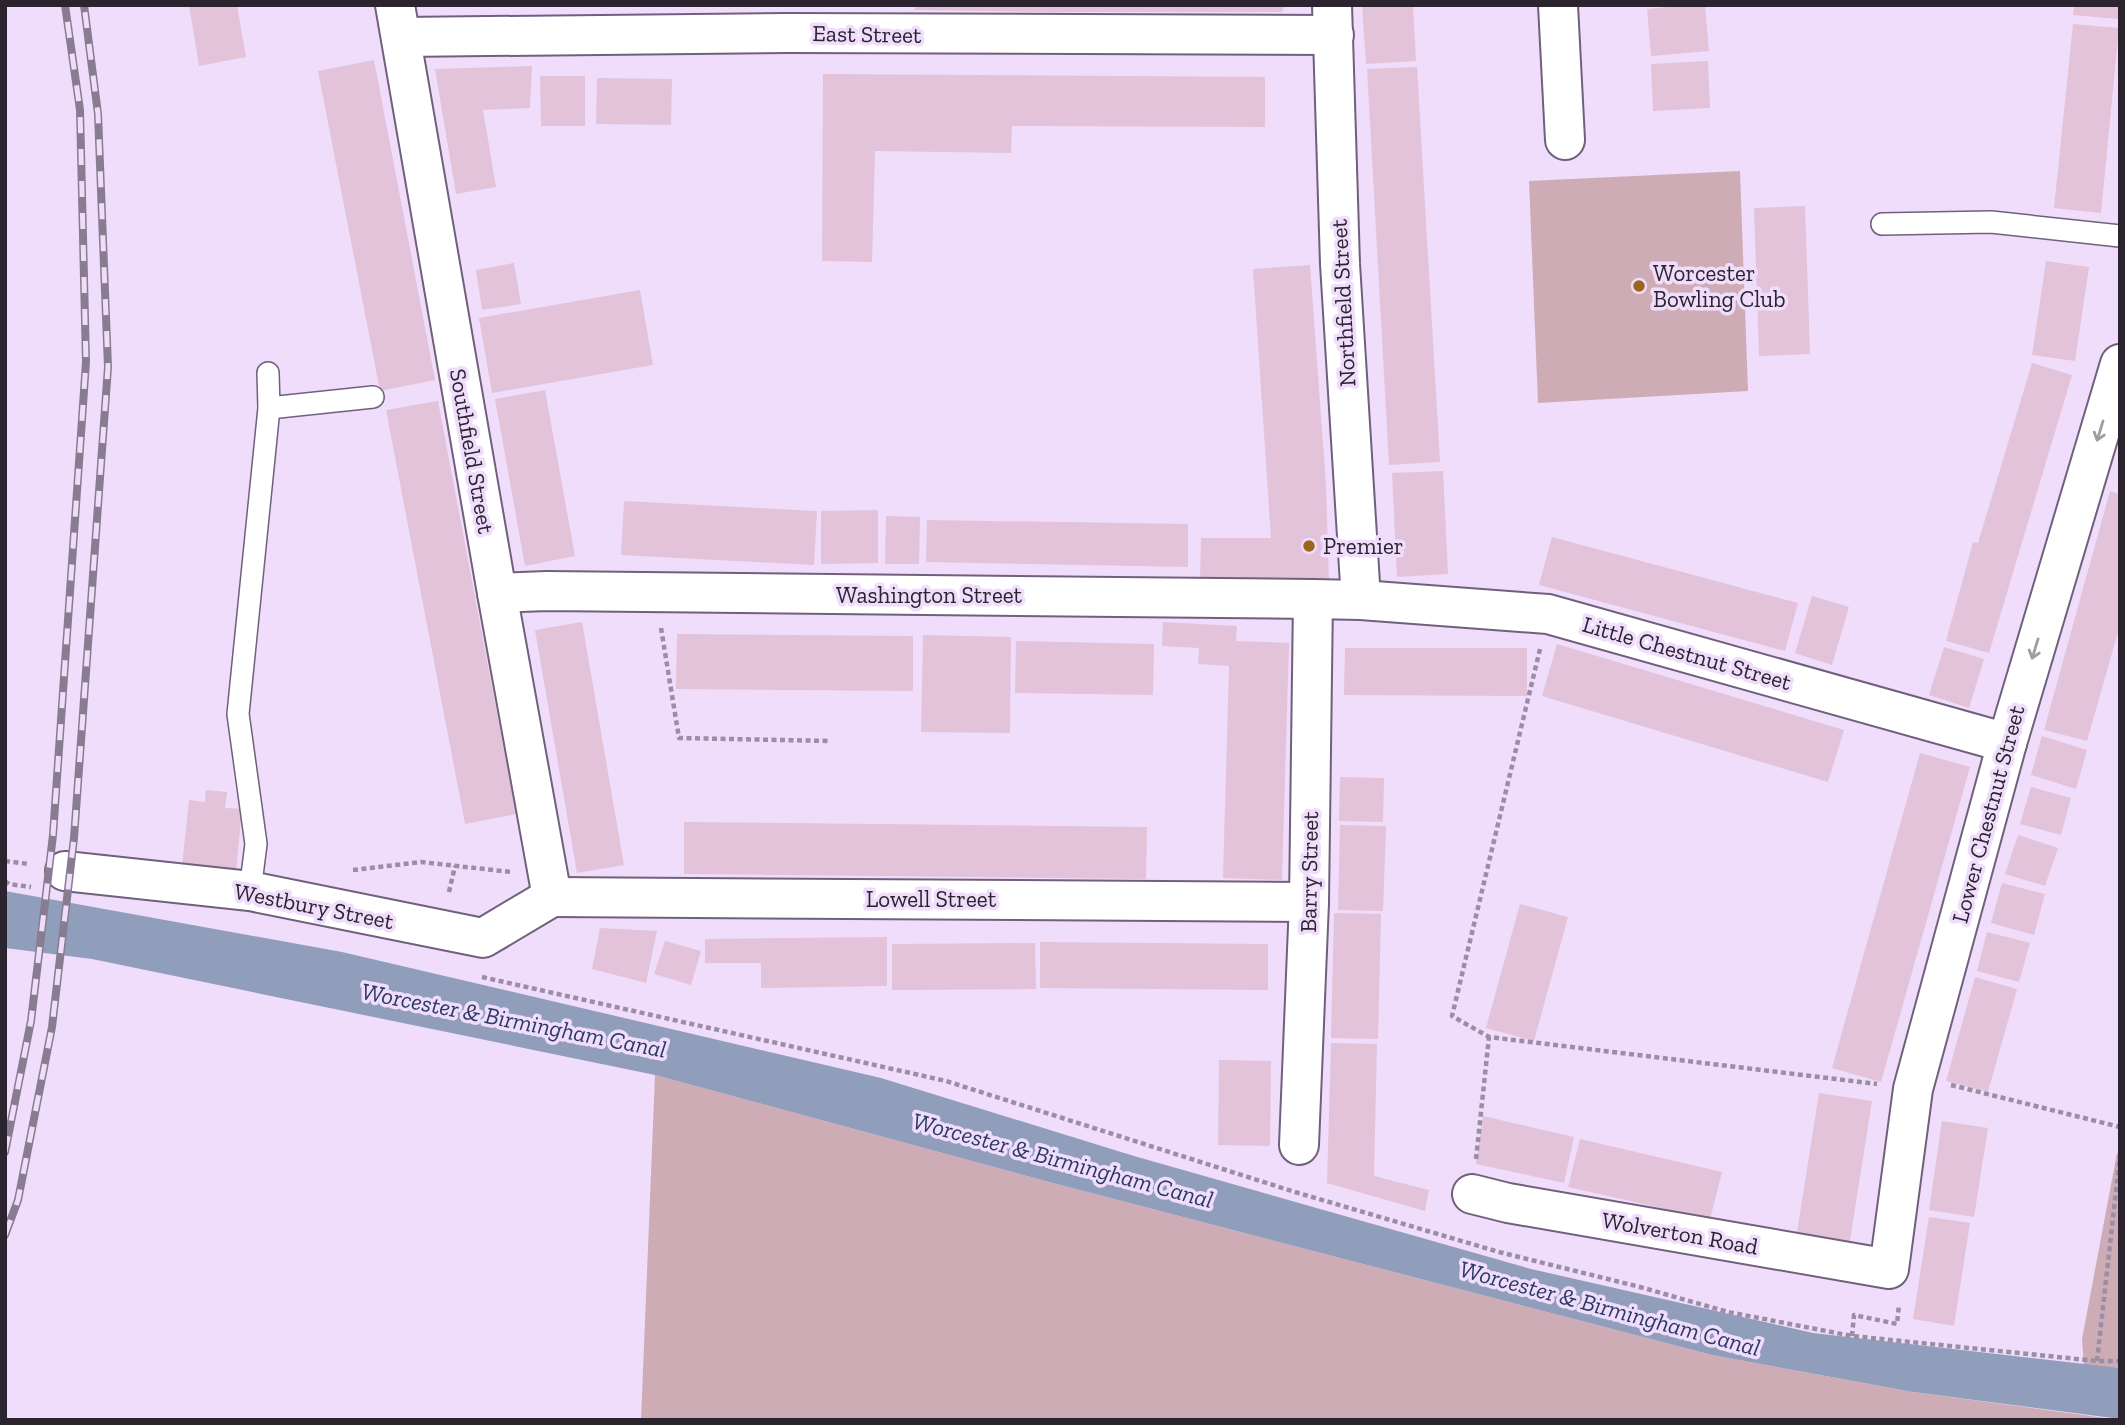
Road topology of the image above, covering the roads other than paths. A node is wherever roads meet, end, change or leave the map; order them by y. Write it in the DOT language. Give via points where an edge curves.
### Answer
graph roads {
  1 [pos="1558,5"];
  2 [pos="875,20"];
  3 [pos="1333,20"];
  4 [pos="398,21"];
  5 [pos="1565,140"];
  6 [pos="1882,223"];
  7 [pos="2120,236"];
  8 [pos="2120,365"];
  9 [pos="268,373"];
  10 [pos="373,397"];
  11 [pos="269,408"];
  12 [pos="497,593"];
  13 [pos="1313,598"];
  14 [pos="1361,600"];
  15 [pos="2007,743"];
  16 [pos="50,879"];
  17 [pos="550,886"];
  18 [pos="250,891"];
  19 [pos="1309,902"];
  20 [pos="1299,1145"];
  21 [pos="1472,1194"];
  22 [pos="1889,1269"];
  1 -- 5 [label="street"];
  2 -- 3 [label="street, East Street"];
  2 -- 4 [label="street, East Street" via="788,33"];
  3 -- 14 [label="street, Northfield Street" via="1340,264"];
  4 -- 12 [label="street, Southfield Street" via="452,389"];
  6 -- 7 [label="lane" via="1991,222"];
  8 -- 15 [label="street, Lower Chestnut Street, one-way"];
  9 -- 11 [label="lane"];
  10 -- 11 [label="lane"];
  11 -- 18 [label="lane" via="238,714 256,844"];
  12 -- 13 [label="street, Washington Street"];
  12 -- 17 [label="street, Southfield Street"];
  13 -- 14 [label="street, Washington Street"];
  13 -- 19 [label="street, Barry Street"];
  14 -- 15 [label="street, Little Chestnut Street" via="1548,614"];
  15 -- 22 [label="street, Lower Chestnut Street" via="1913,1089"];
  16 -- 18 [label="street, Westbury Street"];
  17 -- 18 [label="street, Westbury Street" via="482,938"];
  17 -- 19 [label="street, Lowell Street"];
  19 -- 20 [label="street, Barry Street"];
  21 -- 22 [label="street, Wolverton Road"];
}
